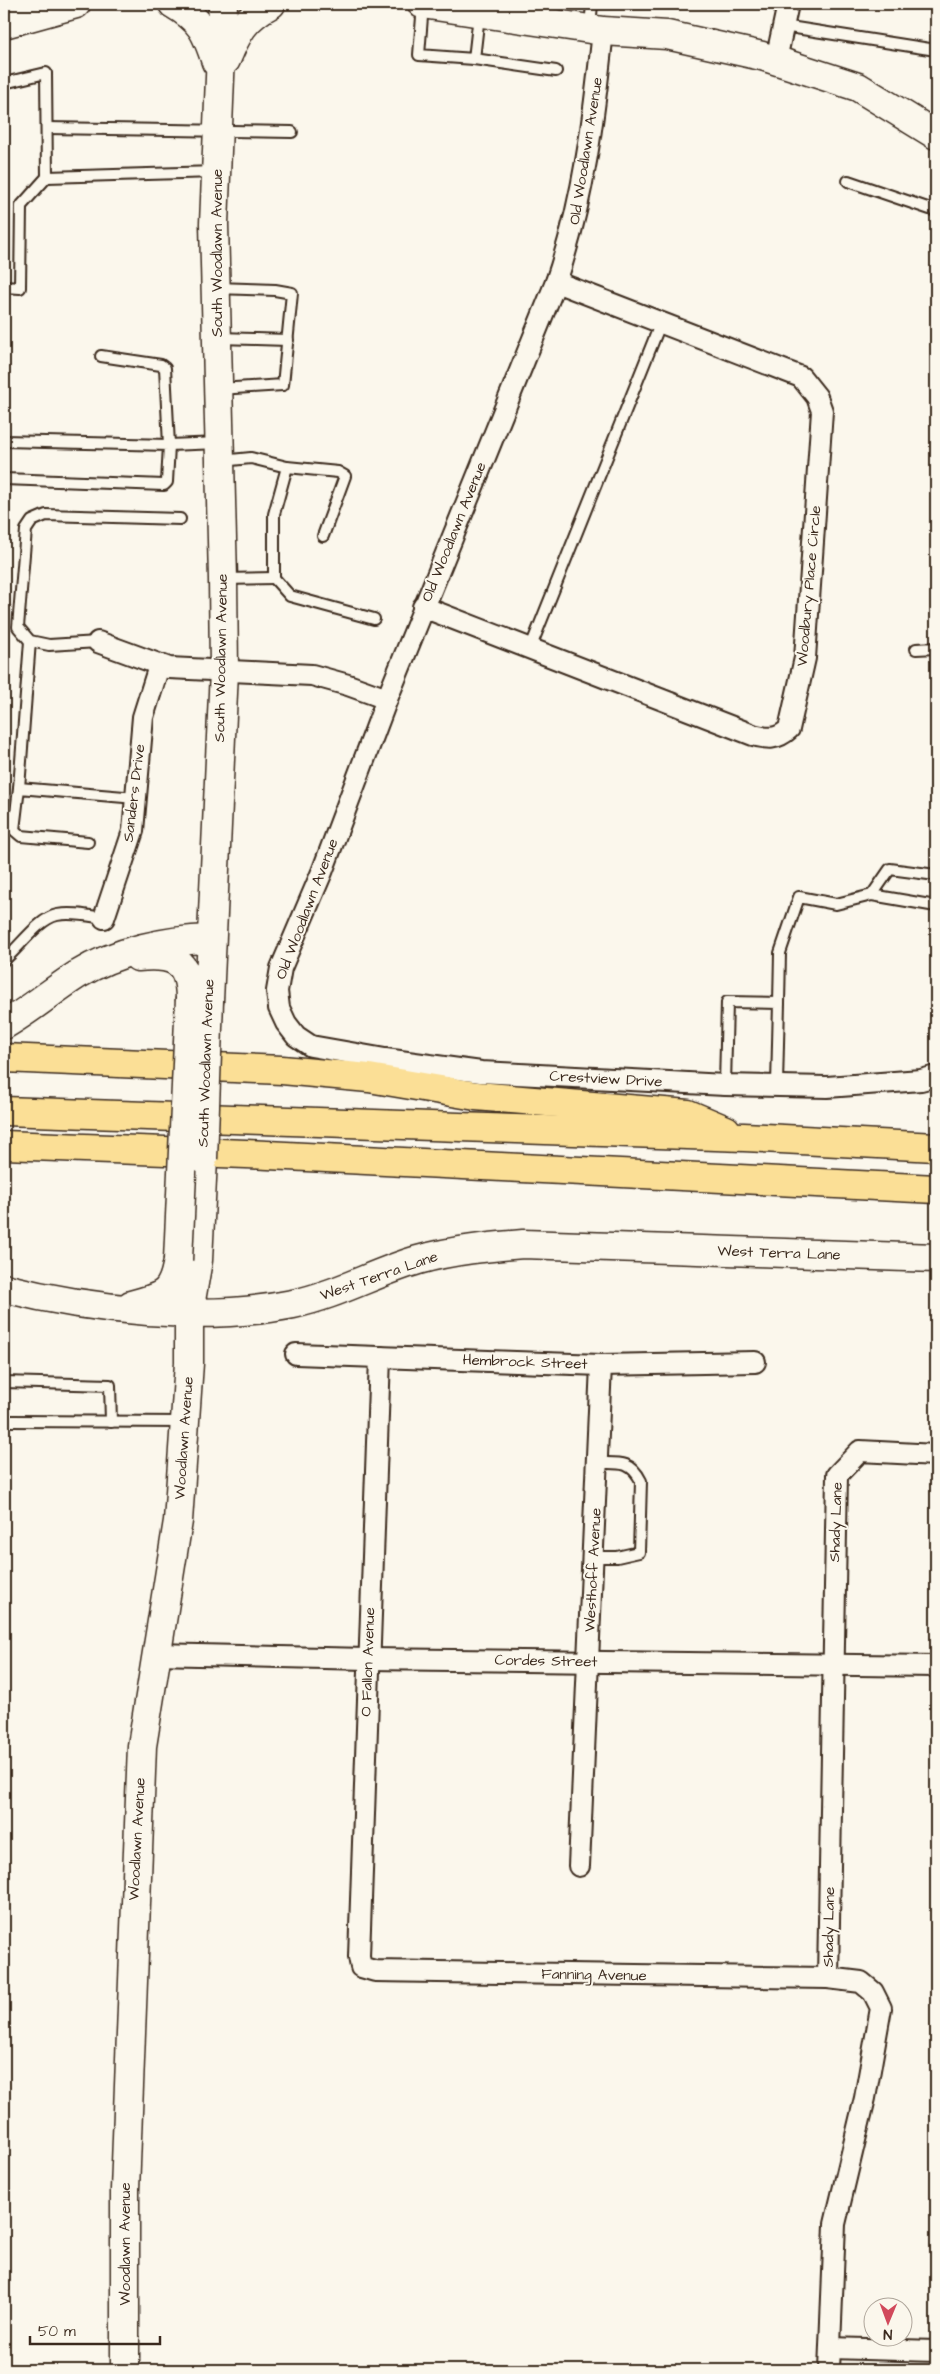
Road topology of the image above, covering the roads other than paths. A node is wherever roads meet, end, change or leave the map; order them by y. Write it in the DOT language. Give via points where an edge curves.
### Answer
graph roads {
  1 [pos="76,4"];
  2 [pos="173,4"];
  3 [pos="223,4"];
  4 [pos="271,4"];
  5 [pos="423,4"];
  6 [pos="788,4"];
  7 [pos="480,8"];
  8 [pos="595,21"];
  9 [pos="4,24"];
  10 [pos="783,26"];
  11 [pos="936,50"];
  12 [pos="474,59"];
  13 [pos="776,60"];
  14 [pos="556,71"];
  15 [pos="220,76"];
  16 [pos="4,83"];
  17 [pos="47,128"];
  18 [pos="218,130"];
  19 [pos="292,132"];
  20 [pos="936,135"];
  21 [pos="216,172"];
  22 [pos="47,178"];
  23 [pos="848,181"];
  24 [pos="935,208"];
  25 [pos="556,282"];
  26 [pos="4,288"];
  27 [pos="216,288"];
  28 [pos="661,322"];
  29 [pos="217,338"];
  30 [pos="288,340"];
  31 [pos="101,356"];
  32 [pos="218,389"];
  33 [pos="4,441"];
  34 [pos="169,445"];
  35 [pos="220,452"];
  36 [pos="287,467"];
  37 [pos="4,479"];
  38 [pos="180,519"];
  39 [pos="323,536"];
  40 [pos="274,578"];
  41 [pos="223,579"];
  42 [pos="423,607"];
  43 [pos="374,619"];
  44 [pos="30,641"];
  45 [pos="98,642"];
  46 [pos="936,648"];
  47 [pos="530,649"];
  48 [pos="916,649"];
  49 [pos="159,666"];
  50 [pos="224,671"];
  51 [pos="386,699"];
  52 [pos="19,788"];
  53 [pos="136,798"];
  54 [pos="88,842"];
  55 [pos="936,875"];
  56 [pos="872,895"];
  57 [pos="936,906"];
  58 [pos="104,918"];
  59 [pos="210,939"];
  60 [pos="4,960"];
  61 [pos="106,960"];
  62 [pos="200,1000"];
  63 [pos="779,1003"];
  64 [pos="286,1023"];
  65 [pos="4,1025"];
  66 [pos="4,1058"];
  67 [pos="936,1076"];
  68 [pos="725,1085"];
  69 [pos="777,1085"];
  70 [pos="4,1111"];
  71 [pos="744,1137"];
  72 [pos="4,1145"];
  73 [pos="936,1147"];
  74 [pos="936,1189"];
  75 [pos="936,1258"];
  76 [pos="188,1260"];
  77 [pos="4,1288"];
  78 [pos="122,1307"];
  79 [pos="189,1312"];
  80 [pos="296,1354"];
  81 [pos="380,1357"];
  82 [pos="755,1362"];
  83 [pos="602,1364"];
  84 [pos="4,1382"];
  85 [pos="12,1421"];
  86 [pos="111,1422"];
  87 [pos="185,1422"];
  88 [pos="936,1455"];
  89 [pos="598,1463"];
  90 [pos="594,1557"];
  91 [pos="156,1654"];
  92 [pos="368,1659"];
  93 [pos="588,1662"];
  94 [pos="834,1664"];
  95 [pos="936,1666"];
  96 [pos="579,1866"];
  97 [pos="361,1967"];
  98 [pos="828,1978"];
  99 [pos="830,2348"];
  100 [pos="936,2351"];
  101 [pos="125,2370"];
  102 [pos="829,2370"];
  1 -- 9 [label="street"];
  2 -- 15 [label="street" via="190,14 206,33"];
  3 -- 15 [label="street, South Woodlawn Avenue"];
  4 -- 15 [label="street" via="256,11 242,25"];
  5 -- 7 [label="street"];
  5 -- 12 [label="lane" via="419,55"];
  6 -- 10 [label="street"];
  7 -- 8 [label="street"];
  7 -- 12 [label="lane"];
  8 -- 13 [label="street"];
  8 -- 25 [label="street, Old Woodlawn Avenue" via="594,110 579,202"];
  10 -- 11 [label="lane"];
  10 -- 13 [label="street"];
  12 -- 14 [label="lane"];
  13 -- 20 [label="street" via="858,87"];
  15 -- 18 [label="street, South Woodlawn Avenue"];
  16 -- 17 [label="lane" via="46,73"];
  17 -- 18 [label="lane"];
  17 -- 22 [label="lane"];
  18 -- 19 [label="lane"];
  18 -- 21 [label="street, South Woodlawn Avenue"];
  21 -- 22 [label="lane"];
  21 -- 27 [label="street, South Woodlawn Avenue"];
  22 -- 26 [label="lane" via="21,206 20,288"];
  23 -- 24 [label="lane"];
  25 -- 28 [label="street, Woodbury Place Circle"];
  25 -- 42 [label="street, Old Woodlawn Avenue"];
  27 -- 29 [label="street, South Woodlawn Avenue"];
  27 -- 30 [label="lane" via="292,293"];
  28 -- 47 [label="lane"];
  28 -- 47 [label="street, Woodbury Place Circle" via="801,377 817,397 822,411 805,658 791,724 781,737 770,739 753,735"];
  29 -- 30 [label="lane"];
  29 -- 32 [label="street, South Woodlawn Avenue"];
  30 -- 32 [label="lane" via="283,385"];
  31 -- 34 [label="lane" via="165,368"];
  32 -- 35 [label="street, South Woodlawn Avenue"];
  33 -- 34 [label="lane"];
  34 -- 35 [label="lane"];
  34 -- 37 [label="lane" via="167,482 164,485"];
  35 -- 36 [label="lane"];
  35 -- 41 [label="street, South Woodlawn Avenue"];
  36 -- 39 [label="lane" via="338,472 345,476"];
  36 -- 40 [label="lane" via="274,514"];
  38 -- 44 [label="lane" via="46,515 32,521 26,530 18,627"];
  40 -- 41 [label="lane"];
  40 -- 43 [label="lane" via="290,596"];
  41 -- 50 [label="street, South Woodlawn Avenue"];
  42 -- 47 [label="street, Woodbury Place Circle"];
  42 -- 51 [label="street, Old Woodlawn Avenue"];
  44 -- 45 [label="lane" via="49,645"];
  44 -- 52 [label="lane"];
  45 -- 49 [label="street"];
  46 -- 48 [label="lane"];
  49 -- 50 [label="street"];
  49 -- 53 [label="street, Sanders Drive" via="143,717"];
  50 -- 51 [label="street" via="312,675"];
  50 -- 59 [label="street, South Woodlawn Avenue"];
  51 -- 64 [label="street, Old Woodlawn Avenue" via="322,872 281,968 277,991 279,1008"];
  52 -- 53 [label="lane"];
  52 -- 54 [label="lane" via="14,830 21,836"];
  53 -- 58 [label="street, Sanders Drive" via="133,831"];
  55 -- 56 [label="lane" via="890,869"];
  56 -- 57 [label="lane"];
  56 -- 63 [label="lane" via="836,904 799,897 780,953"];
  58 -- 60 [label="lane" via="56,915 43,922"];
  59 -- 61 [label="street" via="180,941"];
  59 -- 62 [label="street, South Woodlawn Avenue"];
  61 -- 62 [label="street" via="152,956 168,959 183,967"];
  61 -- 65 [label="street" via="77,975"];
  62 -- 76 [label="street, South Woodlawn Avenue, bridge"];
  63 -- 68 [label="lane" via="727,1002"];
  63 -- 69 [label="lane"];
  64 -- 68 [label="street, Crestview Drive" via="296,1036 311,1046 385,1059 507,1074"];
  66 -- 71 [label="highway" via="282,1070 369,1078 476,1096 688,1114"];
  67 -- 69 [label="street, Crestview Drive" via="828,1087"];
  68 -- 69 [label="street, Crestview Drive"];
  70 -- 71 [label="highway"];
  71 -- 73 [label="highway"];
  72 -- 74 [label="highway"];
  75 -- 79 [label="street, West Terra Lane" via="523,1244 465,1249 418,1260 344,1289 294,1304"];
  76 -- 78 [label="street" via="164,1294"];
  76 -- 79 [label="street, South Woodlawn Avenue"];
  77 -- 78 [label="street, West Terra Lane" via="50,1300"];
  78 -- 79 [label="street, West Terra Lane"];
  79 -- 87 [label="street, Woodlawn Avenue"];
  80 -- 81 [label="street, Hembrock Street"];
  81 -- 83 [label="street, Hembrock Street"];
  81 -- 92 [label="street, O Fallon Avenue"];
  82 -- 83 [label="street, Hembrock Street"];
  83 -- 89 [label="street, Westhoff Avenue"];
  84 -- 86 [label="lane" via="110,1385"];
  85 -- 86 [label="lane"];
  86 -- 87 [label="lane"];
  87 -- 91 [label="street, Woodlawn Avenue" via="178,1521"];
  88 -- 94 [label="street, Shady Lane" via="860,1451 836,1475"];
  89 -- 90 [label="street, Westhoff Avenue"];
  89 -- 90 [label="lane" via="623,1463 636,1471 641,1481 639,1552 617,1557"];
  90 -- 93 [label="street, Westhoff Avenue"];
  91 -- 92 [label="street, Cordes Street"];
  91 -- 101 [label="street, Woodlawn Avenue" via="142,1746 133,1938 125,2190"];
  92 -- 93 [label="street, Cordes Street"];
  92 -- 97 [label="street, O Fallon Avenue"];
  93 -- 94 [label="street, Cordes Street"];
  93 -- 96 [label="street, Westhoff Avenue"];
  94 -- 95 [label="street, Cordes Street"];
  94 -- 98 [label="street, Shady Lane"];
  97 -- 98 [label="street, Fanning Avenue" via="375,1971"];
  98 -- 99 [label="street, Shady Lane" via="861,1982 874,1992 881,2008 865,2098 835,2224"];
  99 -- 100 [label="street"];
  99 -- 102 [label="street, Shady Lane"];
}
